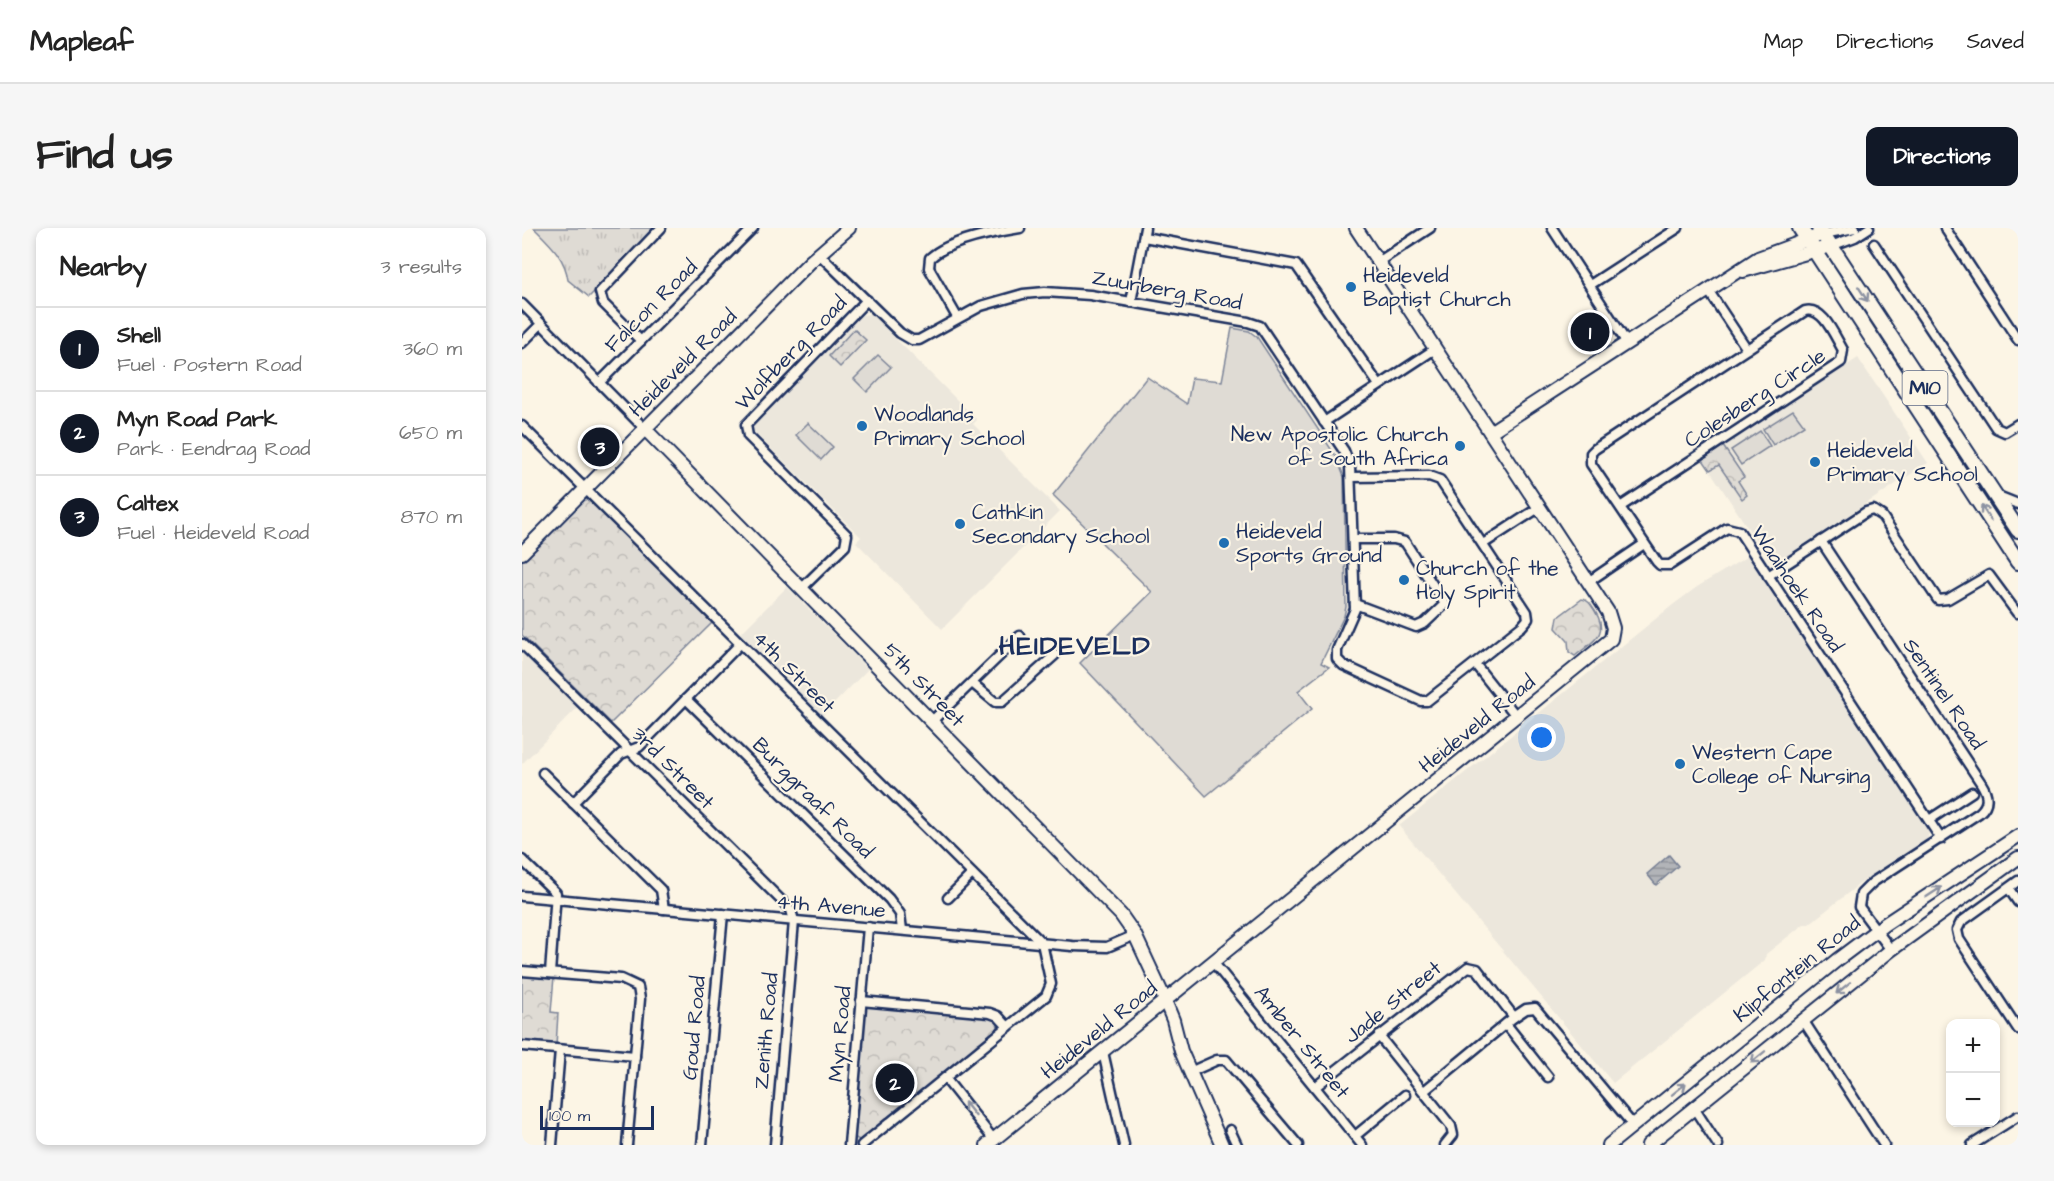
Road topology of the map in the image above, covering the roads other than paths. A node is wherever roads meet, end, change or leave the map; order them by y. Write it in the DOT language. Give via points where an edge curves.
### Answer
graph roads {
  1 [pos="662,228"];
  2 [pos="753,228"];
  3 [pos="849,228"];
  4 [pos="1020,228"];
  5 [pos="1356,228"];
  6 [pos="1430,228"];
  7 [pos="1552,228"];
  8 [pos="1678,228"];
  9 [pos="1855,228"];
  10 [pos="1869,228"];
  11 [pos="1945,228"];
  12 [pos="1144,233"];
  13 [pos="1804,233"];
  14 [pos="1824,236"];
  15 [pos="1874,244"];
  16 [pos="1815,250"];
  17 [pos="819,254"];
  18 [pos="1378,262"];
  19 [pos="1733,273"];
  20 [pos="1590,285"];
  21 [pos="1708,290"];
  22 [pos="867,300"];
  23 [pos="1131,302"];
  24 [pos="522,304"];
  25 [pos="957,317"];
  26 [pos="541,324"];
  27 [pos="2018,340"];
  28 [pos="641,341"];
  29 [pos="522,343"];
  30 [pos="1627,343"];
  31 [pos="1435,349"];
  32 [pos="1747,350"];
  33 [pos="599,383"];
  34 [pos="1379,386"];
  35 [pos="1324,422"];
  36 [pos="2018,424"];
  37 [pos="522,426"];
  38 [pos="645,429"];
  39 [pos="1490,432"];
  40 [pos="1590,456"];
  41 [pos="1351,477"];
  42 [pos="585,489"];
  43 [pos="1995,494"];
  44 [pos="2018,504"];
  45 [pos="1540,507"];
  46 [pos="1620,507"];
  47 [pos="2018,530"];
  48 [pos="1353,539"];
  49 [pos="1821,541"];
  50 [pos="1483,544"];
  51 [pos="1644,544"];
  52 [pos="522,554"];
  53 [pos="2018,562"];
  54 [pos="1768,576"];
  55 [pos="1588,582"];
  56 [pos="802,588"];
  57 [pos="1355,604"];
  58 [pos="2017,613"];
  59 [pos="1020,636"];
  60 [pos="522,644"];
  61 [pos="740,644"];
  62 [pos="1055,655"];
  63 [pos="1475,664"];
  64 [pos="972,682"];
  65 [pos="686,699"];
  66 [pos="1517,717"];
  67 [pos="932,721"];
  68 [pos="630,751"];
  69 [pos="543,773"];
  70 [pos="1972,792"];
  71 [pos="573,803"];
  72 [pos="1929,820"];
  73 [pos="2018,836"];
  74 [pos="1941,838"];
  75 [pos="2018,858"];
  76 [pos="522,860"];
  77 [pos="972,874"];
  78 [pos="2018,881"];
  79 [pos="2009,889"];
  80 [pos="522,896"];
  81 [pos="948,898"];
  82 [pos="556,899"];
  83 [pos="2018,902"];
  84 [pos="664,909"];
  85 [pos="723,914"];
  86 [pos="794,921"];
  87 [pos="868,927"];
  88 [pos="902,930"];
  89 [pos="1877,931"];
  90 [pos="1135,934"];
  91 [pos="1042,943"];
  92 [pos="1891,950"];
  93 [pos="1213,962"];
  94 [pos="522,970"];
  95 [pos="550,973"];
  96 [pos="861,1001"];
  97 [pos="1165,1001"];
  98 [pos="1514,1017"];
  99 [pos="1803,1020"];
  100 [pos="1506,1024"];
  101 [pos="1008,1028"];
  102 [pos="2018,1029"];
  103 [pos="1379,1036"];
  104 [pos="522,1046"];
  105 [pos="560,1050"];
  106 [pos="1103,1052"];
  107 [pos="635,1056"];
  108 [pos="1190,1072"];
  109 [pos="1548,1077"];
  110 [pos="945,1078"];
  111 [pos="1315,1087"];
  112 [pos="1424,1091"];
  113 [pos="1405,1095"];
  114 [pos="1694,1108"];
  115 [pos="2018,1116"];
  116 [pos="1633,1125"];
  117 [pos="1230,1130"];
  118 [pos="1355,1136"];
  119 [pos="991,1142"];
  120 [pos="1124,1142"];
  121 [pos="1978,1143"];
  122 [pos="552,1145"];
  123 [pos="627,1145"];
  124 [pos="702,1145"];
  125 [pos="775,1145"];
  126 [pos="849,1145"];
  127 [pos="862,1145"];
  128 [pos="1115,1145"];
  129 [pos="1222,1145"];
  130 [pos="1237,1145"];
  131 [pos="1298,1145"];
  132 [pos="1362,1145"];
  133 [pos="1445,1145"];
  134 [pos="1609,1145"];
  135 [pos="1648,1145"];
  136 [pos="1718,1145"];
  137 [pos="1884,1145"];
  1 -- 28 [label="street" via="600,292 603,303"];
  2 -- 28 [label="street, Falcon Road"];
  3 -- 17 [label="street, Heideveld Road"];
  4 -- 25 [label="street" via="973,238 930,258 929,268"];
  5 -- 18 [label="street, Heideveld Road"];
  6 -- 18 [label="street"];
  7 -- 20 [label="street"];
  8 -- 20 [label="street"];
  9 -- 14 [label="street"];
  10 -- 14 [label="street" via="1855,237"];
  11 -- 27 [label="street"];
  12 -- 23 [label="street"];
  12 -- 34 [label="street" via="1296,265"];
  13 -- 14 [label="street"];
  13 -- 16 [label="main road, M10"];
  13 -- 19 [label="street"];
  14 -- 16 [label="street"];
  14 -- 43 [label="main road, M10, one-way"];
  15 -- 36 [label="street" via="1996,428 2005,432"];
  16 -- 19 [label="street"];
  53 -- 16 [label="main road, M10, one-way"];
  17 -- 22 [label="street, Zuurberg Road"];
  17 -- 38 [label="street, Heideveld Road"];
  18 -- 31 [label="street, Heideveld Road"];
  19 -- 21 [label="street"];
  20 -- 30 [label="street"];
  21 -- 30 [label="street"];
  21 -- 32 [label="street"];
  22 -- 25 [label="street, Zuurberg Road" via="912,340"];
  22 -- 56 [label="street, Wolfberg Road" via="746,425 748,436 847,535 845,546"];
  23 -- 25 [label="street, Zuurberg Road" via="1045,292 994,301"];
  23 -- 35 [label="street, Zuurberg Road" via="1260,326"];
  24 -- 26 [label="street, 5th Street"];
  26 -- 29 [label="street"];
  26 -- 33 [label="street, 5th Street"];
  28 -- 33 [label="street, Falcon Road"];
  30 -- 39 [label="street"];
  31 -- 34 [label="street"];
  31 -- 39 [label="street, Heideveld Road"];
  32 -- 40 [label="street, Colesberg Circle" via="1595,449"];
  32 -- 46 [label="street, Colesberg Circle" via="1812,310 1821,315 1844,354 1839,364"];
  33 -- 38 [label="street, 5th Street"];
  34 -- 35 [label="street"];
  35 -- 41 [label="street, Zuurberg Road" via="1344,451"];
  37 -- 42 [label="street, 4th Street"];
  38 -- 42 [label="street, Heideveld Road"];
  38 -- 56 [label="street, 5th Street"];
  39 -- 45 [label="street, Heideveld Road"];
  40 -- 46 [label="street, Waaihoek Road" via="1591,464"];
  41 -- 48 [label="street, Zuurberg Road"];
  41 -- 50 [label="street" via="1435,478"];
  42 -- 52 [label="street, Heideveld Road"];
  42 -- 61 [label="street, 4th Street"];
  43 -- 44 [label="street"];
  43 -- 47 [label="main road, M10"];
  45 -- 50 [label="street"];
  45 -- 55 [label="street, Heideveld Road"];
  46 -- 51 [label="street, Waaihoek Road"];
  48 -- 57 [label="street, Zuurberg Road"];
  48 -- 57 [label="street" via="1406,542 1444,598 1445,606 1416,627"];
  49 -- 54 [label="street"];
  49 -- 58 [label="street" via="1866,512 1877,511 1938,600 1948,599 1989,574"];
  49 -- 74 [label="street, Sentinel Road" via="1985,789 1987,803 1982,811"];
  50 -- 63 [label="street" via="1528,617"];
  51 -- 54 [label="street, Waaihoek Road" via="1657,562 1666,566 1726,528 1734,528"];
  51 -- 55 [label="street"];
  54 -- 72 [label="street, Waaihoek Road"];
  55 -- 66 [label="street, Heideveld Road" via="1611,620 1611,639"];
  56 -- 67 [label="street, 5th Street"];
  57 -- 63 [label="street, Zuurberg Road" via="1336,650 1343,665 1424,702"];
  59 -- 64 [label="street"];
  60 -- 68 [label="street, 3rd Street"];
  61 -- 65 [label="street"];
  61 -- 77 [label="street, 4th Street"];
  62 -- 64 [label="street" via="1002,702 995,702"];
  63 -- 66 [label="street"];
  64 -- 67 [label="street"];
  65 -- 68 [label="street" via="639,747"];
  65 -- 88 [label="street, Burggraaf Road" via="889,899 900,914"];
  66 -- 93 [label="street, Heideveld Road"];
  67 -- 90 [label="street, 5th Street" via="1113,906"];
  68 -- 71 [label="street" via="621,754"];
  68 -- 86 [label="street, 3rd Street" via="788,906"];
  69 -- 71 [label="street"];
  70 -- 72 [label="street"];
  71 -- 84 [label="street" via="661,890"];
  72 -- 74 [label="street, Waaihoek Road"];
  89 -- 73 [label="street, Klipfontein Road, one-way"];
  74 -- 89 [label="street, Sentinel Road" via="1861,894 1859,907"];
  75 -- 92 [label="street, Klipfontein Road"];
  76 -- 82 [label="street" via="556,893"];
  77 -- 81 [label="street"];
  77 -- 91 [label="street, 4th Street"];
  78 -- 79 [label="street"];
  79 -- 83 [label="street"];
  79 -- 102 [label="street" via="1965,919 1957,930 1959,939"];
  80 -- 82 [label="street, 4th Avenue"];
  82 -- 84 [label="street, 4th Avenue"];
  82 -- 95 [label="street"];
  84 -- 85 [label="street, 4th Avenue"];
  85 -- 86 [label="street, 4th Avenue"];
  85 -- 124 [label="street, Goud Road"];
  86 -- 87 [label="street, 4th Avenue"];
  86 -- 125 [label="street, Zenith Road"];
  87 -- 88 [label="street, 4th Avenue"];
  87 -- 96 [label="street, Myn Road"];
  88 -- 91 [label="street, 4th Avenue"];
  89 -- 92 [label="street, Sentinel Road"];
  116 -- 89 [label="street, Klipfontein Road, one-way"];
  90 -- 91 [label="street, 4th Avenue" via="1107,947"];
  90 -- 97 [label="street, 5th Street"];
  91 -- 101 [label="street" via="1050,991"];
  92 -- 99 [label="street, Klipfontein Road, one-way"];
  93 -- 97 [label="street, Heideveld Road"];
  93 -- 111 [label="street, Amber Street"];
  94 -- 95 [label="street"];
  95 -- 107 [label="street" via="621,979 638,987"];
  96 -- 101 [label="street" via="990,1012"];
  96 -- 126 [label="street, Myn Road"];
  97 -- 106 [label="street, Heideveld Road"];
  97 -- 108 [label="street, 5th Street"];
  98 -- 100 [label="street"];
  98 -- 103 [label="street, Jade Street" via="1477,969 1468,967"];
  98 -- 116 [label="street" via="1530,1007 1539,1011"];
  99 -- 114 [label="street, Klipfontein Road, one-way"];
  99 -- 137 [label="street"];
  100 -- 109 [label="street"];
  100 -- 112 [label="street"];
  101 -- 110 [label="street"];
  103 -- 111 [label="street, Jade Street"];
  103 -- 112 [label="street"];
  104 -- 105 [label="street"];
  105 -- 107 [label="street"];
  105 -- 122 [label="street"];
  106 -- 119 [label="street, Heideveld Road"];
  106 -- 120 [label="street"];
  107 -- 123 [label="street"];
  108 -- 129 [label="street, 5th Street"];
  108 -- 131 [label="street" via="1217,1060 1227,1060"];
  119 -- 110 [label="street, one-way"];
  110 -- 127 [label="street"];
  111 -- 118 [label="street, Amber Street"];
  112 -- 133 [label="street" via="1453,1131"];
  113 -- 118 [label="street"];
  114 -- 135 [label="street, Klipfontein Road"];
  114 -- 136 [label="street"];
  115 -- 121 [label="street"];
  116 -- 134 [label="street, Klipfontein Road"];
  117 -- 130 [label="street"];
  118 -- 132 [label="street, Amber Street"];
  120 -- 128 [label="street"];
}
